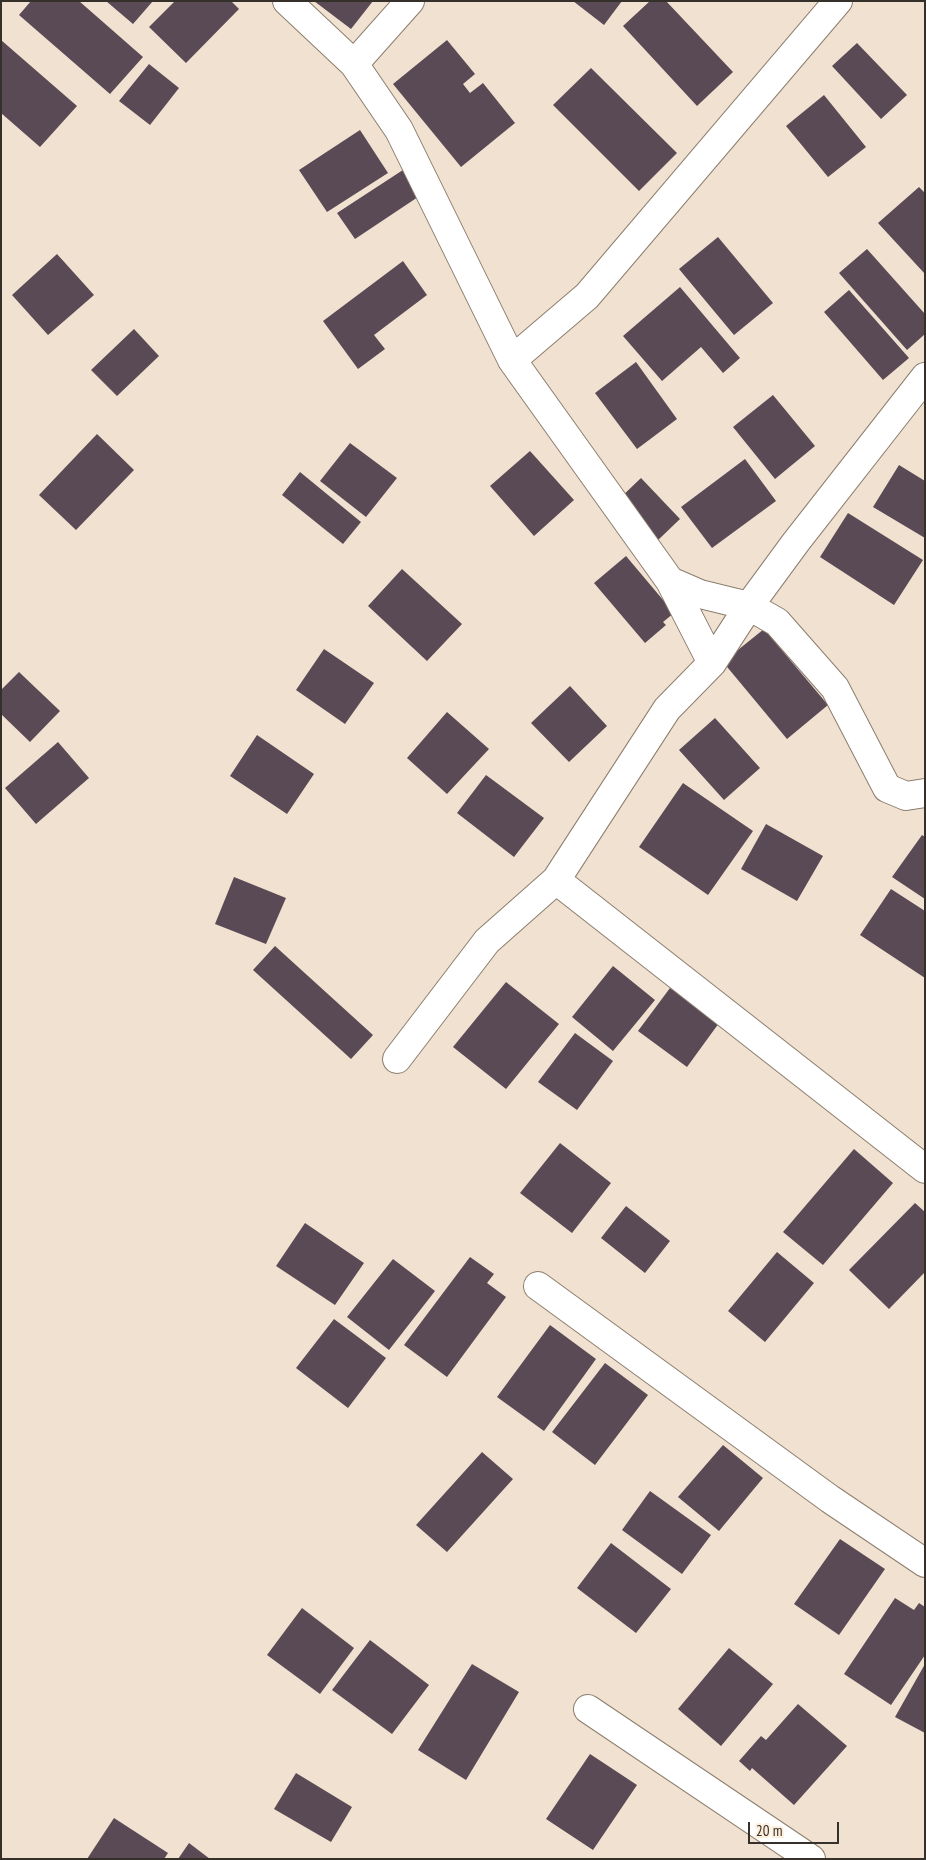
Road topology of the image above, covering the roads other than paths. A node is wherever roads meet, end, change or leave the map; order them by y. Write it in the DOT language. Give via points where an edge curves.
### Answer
graph roads {
  1 [pos="287,1"];
  2 [pos="410,1"];
  3 [pos="838,1"];
  4 [pos="354,64"];
  5 [pos="512,360"];
  6 [pos="925,377"];
  7 [pos="670,581"];
  8 [pos="749,606"];
  9 [pos="712,663"];
  10 [pos="925,793"];
  11 [pos="556,880"];
  12 [pos="397,1059"];
  13 [pos="925,1169"];
  14 [pos="538,1286"];
  15 [pos="925,1563"];
  16 [pos="588,1709"];
  17 [pos="811,1859"];
  1 -- 4 [label="street"];
  2 -- 4 [label="street"];
  3 -- 5 [label="street" via="587,296"];
  4 -- 5 [label="street" via="399,130"];
  5 -- 7 [label="street"];
  6 -- 8 [label="street"];
  7 -- 8 [label="street" via="700,594"];
  7 -- 9 [label="street"];
  8 -- 9 [label="street"];
  8 -- 10 [label="street" via="777,622 835,688 887,788 906,796"];
  9 -- 11 [label="street" via="667,709"];
  11 -- 12 [label="street" via="487,941"];
  11 -- 13 [label="street"];
  14 -- 15 [label="street" via="830,1499"];
  16 -- 17 [label="street"];
}
